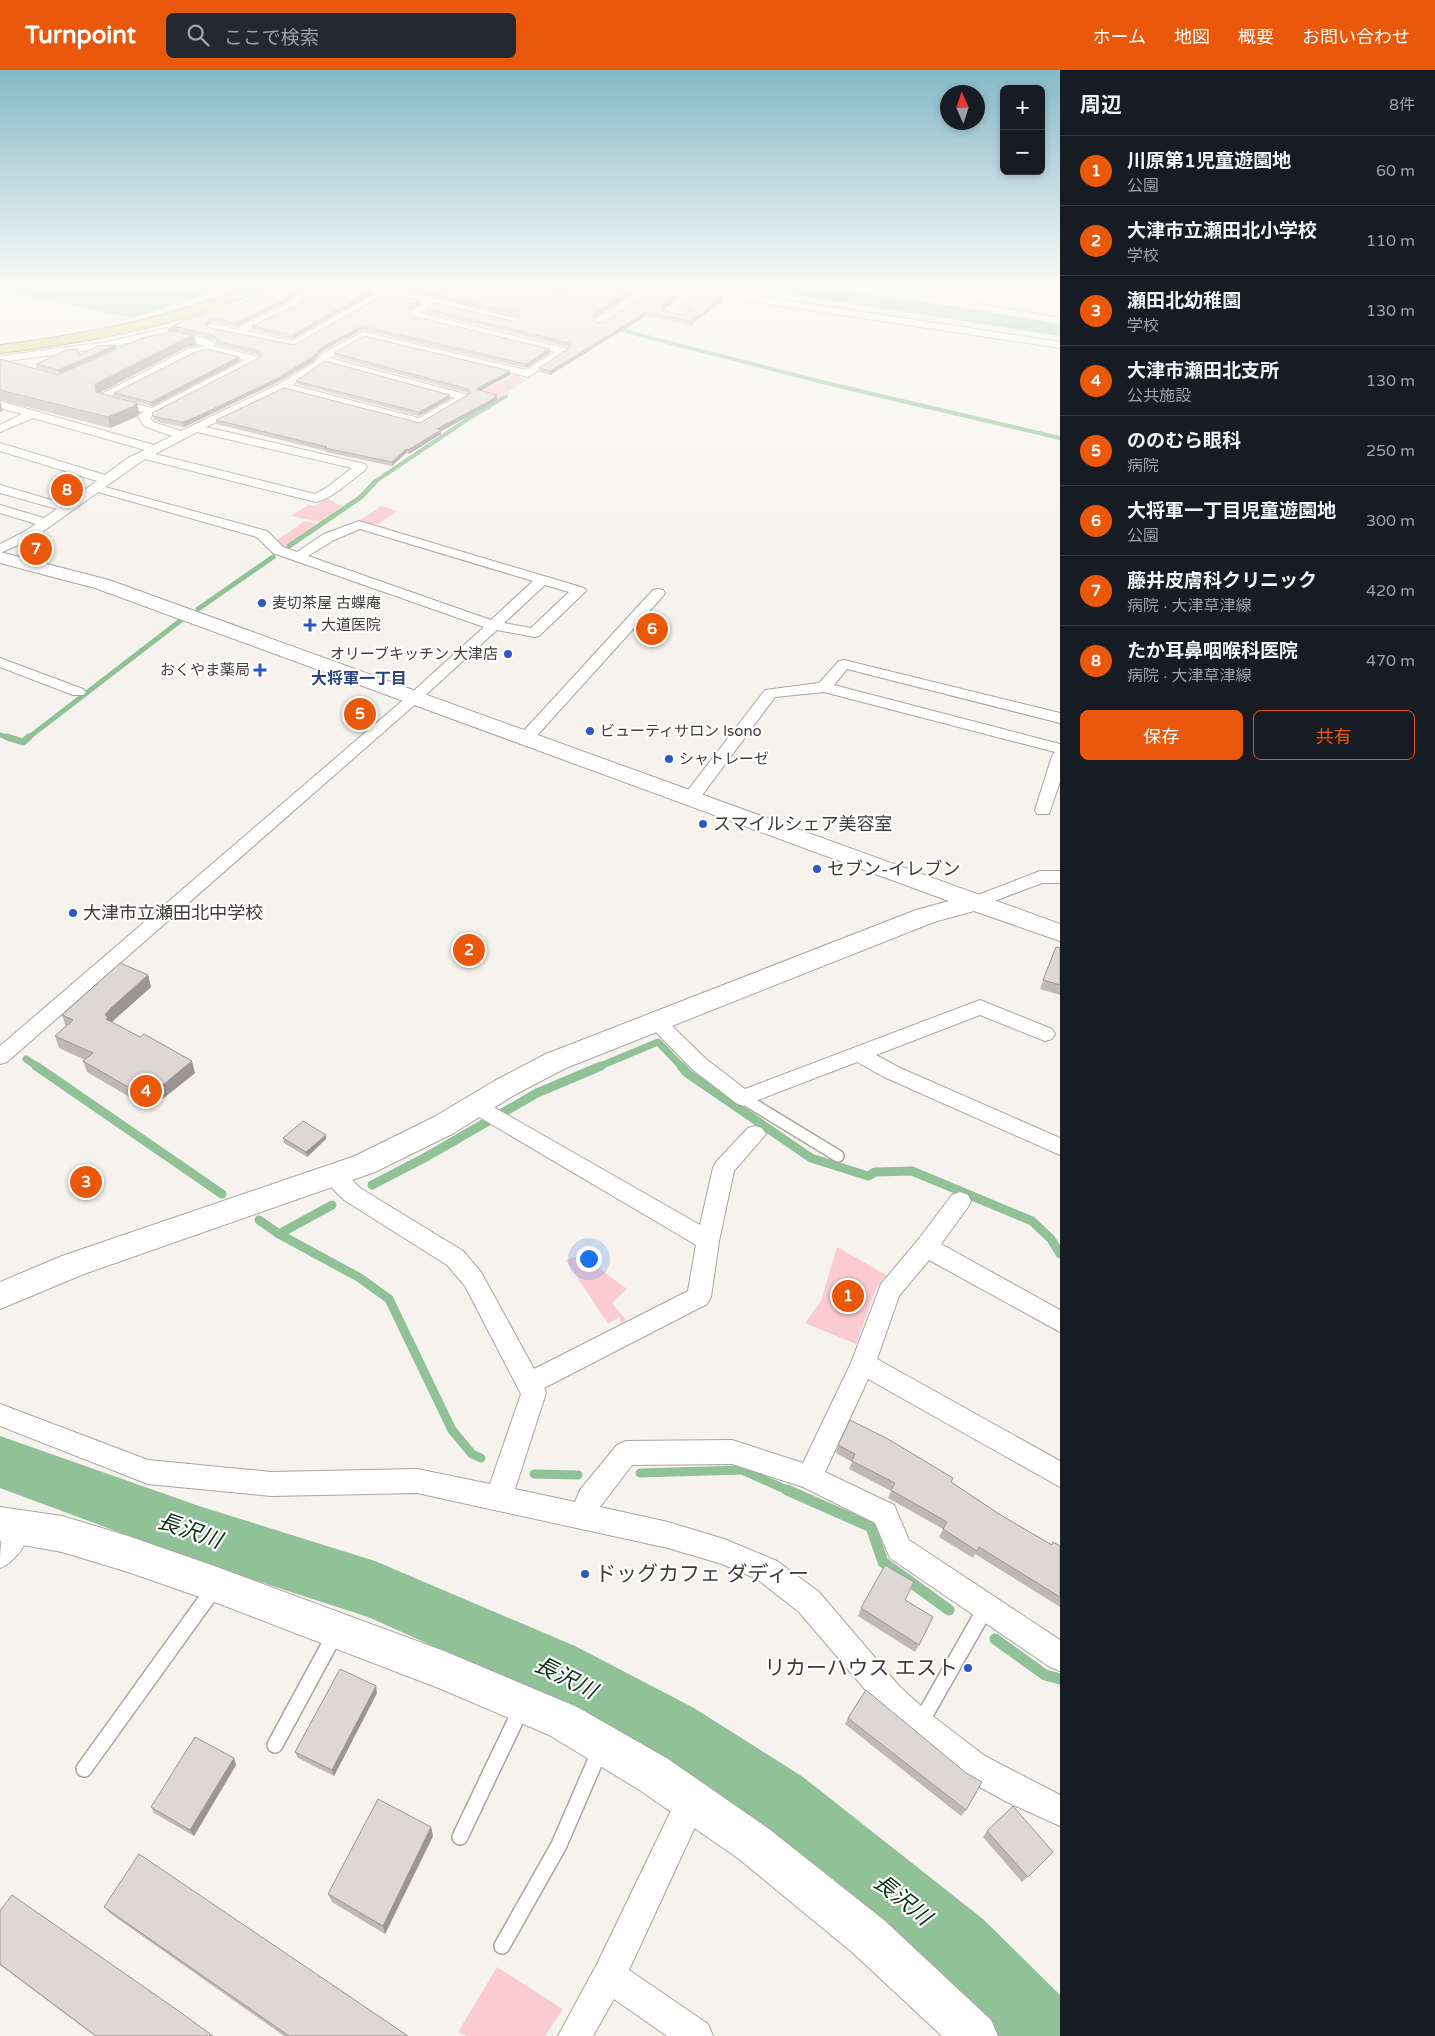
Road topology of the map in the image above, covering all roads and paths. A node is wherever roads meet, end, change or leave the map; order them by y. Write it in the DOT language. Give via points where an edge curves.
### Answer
graph roads {
  1 [pos="143,376"];
  2 [pos="223,376"];
  3 [pos="300,376"];
  4 [pos="385,376"];
  5 [pos="283,386"];
  6 [pos="0,404"];
  7 [pos="155,412"];
  8 [pos="32,414"];
  9 [pos="195,428"];
  10 [pos="0,429"];
  11 [pos="181,435"];
  12 [pos="0,447"];
  13 [pos="149,452"];
  14 [pos="107,480"];
  15 [pos="96,488"];
  16 [pos="0,489"];
  17 [pos="67,508"];
  18 [pos="0,509"];
  19 [pos="46,523"];
  20 [pos="0,549"];
  21 [pos="0,557"];
  22 [pos="298,557"];
  23 [pos="543,580"];
  24 [pos="658,593"];
  25 [pos="493,625"];
  26 [pos="0,662"];
  27 [pos="824,687"];
  28 [pos="78,692"];
  29 [pos="414,698"];
  30 [pos="1060,718"];
  31 [pos="526,738"];
  32 [pos="1060,749"];
  33 [pos="1060,756"];
  34 [pos="691,798"];
  35 [pos="1043,810"];
  36 [pos="1060,877"];
  37 [pos="976,902"];
  38 [pos="1060,933"];
  39 [pos="655,1021"];
  40 [pos="1045,1034"];
  41 [pos="859,1054"];
  42 [pos="0,1057"];
  43 [pos="743,1098"];
  44 [pos="489,1113"];
  45 [pos="755,1134"];
  46 [pos="1060,1147"];
  47 [pos="838,1156"];
  48 [pos="334,1176"];
  49 [pos="960,1201"];
  50 [pos="708,1241"];
  51 [pos="926,1247"];
  52 [pos="0,1296"];
  53 [pos="1060,1322"];
  54 [pos="863,1364"];
  55 [pos="529,1384"];
  56 [pos="0,1415"];
  57 [pos="1060,1474"];
  58 [pos="809,1477"];
  59 [pos="499,1497"];
  60 [pos="586,1516"];
  61 [pos="7,1535"];
  62 [pos="217,1585"];
  63 [pos="985,1608"];
  64 [pos="337,1629"];
  65 [pos="1060,1657"];
  66 [pos="523,1704"];
  67 [pos="920,1724"];
  68 [pos="602,1744"];
  69 [pos="275,1745"];
  70 [pos="84,1769"];
  71 [pos="692,1801"];
  72 [pos="1060,1811"];
  73 [pos="460,1837"];
  74 [pos="502,1946"];
  75 [pos="609,1976"];
  76 [pos="575,2036"];
  77 [pos="696,2036"];
  78 [pos="975,2036"];
  1 -- 7 [label="street" via="103,398"];
  2 -- 7 [label="street"];
  3 -- 5 [label="street"];
  4 -- 5 [label="street" via="464,397 421,422"];
  5 -- 9 [label="street"];
  6 -- 8 [label="street"];
  7 -- 11 [label="street" via="144,416 148,424"];
  8 -- 10 [label="street"];
  8 -- 13 [label="street"];
  9 -- 11 [label="street"];
  9 -- 13 [label="street" via="361,467 316,498"];
  11 -- 13 [label="street"];
  12 -- 14 [label="street"];
  13 -- 14 [label="street"];
  14 -- 15 [label="street"];
  15 -- 17 [label="street"];
  15 -- 22 [label="street" via="262,534 278,550"];
  16 -- 17 [label="street"];
  17 -- 19 [label="street"];
  18 -- 19 [label="street"];
  19 -- 20 [label="street"];
  21 -- 29 [label="street" via="102,584"];
  22 -- 23 [label="street" via="329,536 359,525"];
  22 -- 25 [label="street"];
  23 -- 25 [label="street"];
  23 -- 25 [label="street" via="579,591 534,633"];
  24 -- 31 [label="street"];
  25 -- 29 [label="street"];
  26 -- 28 [label="street"];
  27 -- 30 [label="street" via="844,664"];
  27 -- 32 [label="street"];
  27 -- 34 [label="street" via="770,693"];
  29 -- 31 [label="street"];
  29 -- 42 [label="street"];
  31 -- 34 [label="street"];
  33 -- 35 [label="street"];
  34 -- 37 [label="street"];
  36 -- 37 [label="street" via="1040,877"];
  37 -- 38 [label="street"];
  37 -- 39 [label="street" via="924,916"];
  39 -- 43 [label="street" via="699,1064"];
  39 -- 44 [label="street" via="556,1061"];
  40 -- 41 [label="street" via="980,1007"];
  41 -- 43 [label="street"];
  41 -- 46 [label="street" via="890,1072"];
  43 -- 47 [label="lane"];
  44 -- 48 [label="street" via="444,1125"];
  44 -- 50 [label="street"];
  45 -- 50 [label="street" via="724,1168"];
  48 -- 52 [label="street" via="74,1266"];
  48 -- 55 [label="street" via="352,1194 455,1258 473,1279"];
  49 -- 51 [label="street"];
  50 -- 55 [label="street" via="699,1297"];
  51 -- 53 [label="street"];
  51 -- 54 [label="street" via="888,1291"];
  54 -- 57 [label="street"];
  54 -- 58 [label="street"];
  55 -- 59 [label="street" via="534,1393"];
  56 -- 59 [label="street" via="148,1472 271,1484 417,1481"];
  58 -- 60 [label="street" via="732,1452 626,1453 589,1498"];
  58 -- 63 [label="street" via="884,1514 899,1549"];
  59 -- 60 [label="street"];
  60 -- 67 [label="street" via="668,1535 724,1552 767,1570 809,1602 890,1697"];
  61 -- 62 [label="street" via="62,1534"];
  62 -- 64 [label="street"];
  62 -- 70 [label="lane"];
  63 -- 65 [label="street"];
  63 -- 67 [label="lane"];
  64 -- 66 [label="street"];
  64 -- 69 [label="lane"];
  66 -- 68 [label="street" via="563,1721"];
  66 -- 73 [label="lane"];
  67 -- 72 [label="street" via="974,1767"];
  68 -- 71 [label="street"];
  68 -- 74 [label="lane" via="559,1845"];
  71 -- 75 [label="street"];
  71 -- 78 [label="street" via="754,1844 869,1937"];
  75 -- 76 [label="street"];
  75 -- 77 [label="street"];
}
